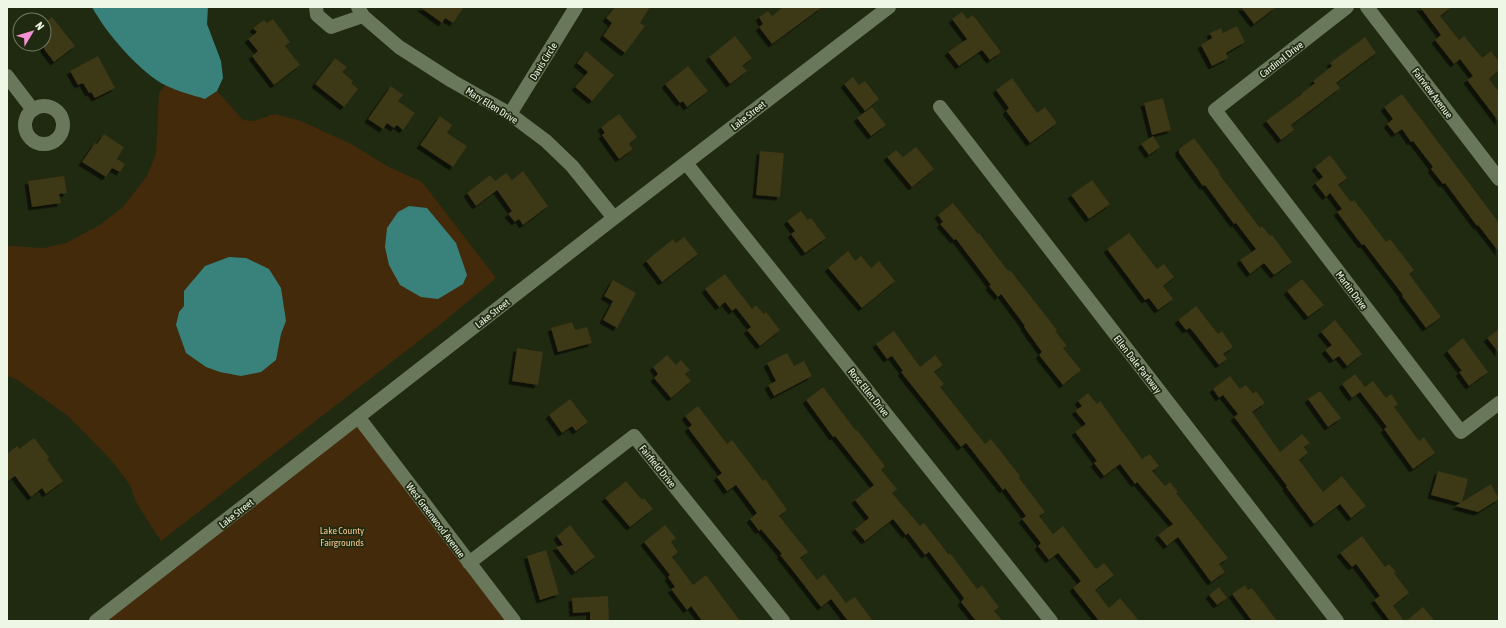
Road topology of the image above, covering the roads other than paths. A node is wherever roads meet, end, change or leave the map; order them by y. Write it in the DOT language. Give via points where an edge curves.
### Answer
graph roads {
  1 [pos="316,7"];
  2 [pos="576,7"];
  3 [pos="889,7"];
  4 [pos="1347,7"];
  5 [pos="1367,7"];
  6 [pos="361,12"];
  7 [pos="7,76"];
  8 [pos="940,106"];
  9 [pos="32,110"];
  10 [pos="1215,110"];
  11 [pos="510,114"];
  12 [pos="686,163"];
  13 [pos="1499,180"];
  14 [pos="614,218"];
  15 [pos="1499,403"];
  16 [pos="359,418"];
  17 [pos="469,563"];
  18 [pos="96,621"];
  19 [pos="514,621"];
  20 [pos="782,621"];
  21 [pos="1051,621"];
  22 [pos="1337,621"];
  1 -- 6 [label="street" via="317,14 331,28"];
  2 -- 11 [label="street, Davis Circle"];
  3 -- 12 [label="street, Lake Street"];
  4 -- 10 [label="street, Cardinal Drive"];
  5 -- 13 [label="street, Fairview Avenue"];
  6 -- 11 [label="street, Mary Ellen Drive" via="399,47"];
  7 -- 9 [label="street"];
  8 -- 22 [label="street, Ellen Dale Parkway"];
  10 -- 15 [label="street, Martin Drive" via="1461,432"];
  11 -- 14 [label="street, Mary Ellen Drive" via="546,141 572,166"];
  12 -- 14 [label="street, Lake Street"];
  12 -- 21 [label="street, Rose Ellen Drive"];
  14 -- 16 [label="street, Lake Street"];
  16 -- 17 [label="street, West Greenwood Avenue"];
  16 -- 18 [label="street, Lake Street"];
  17 -- 19 [label="street, West Greenwood Avenue"];
  17 -- 20 [label="street, Fairfield Drive" via="634,436"];
}
